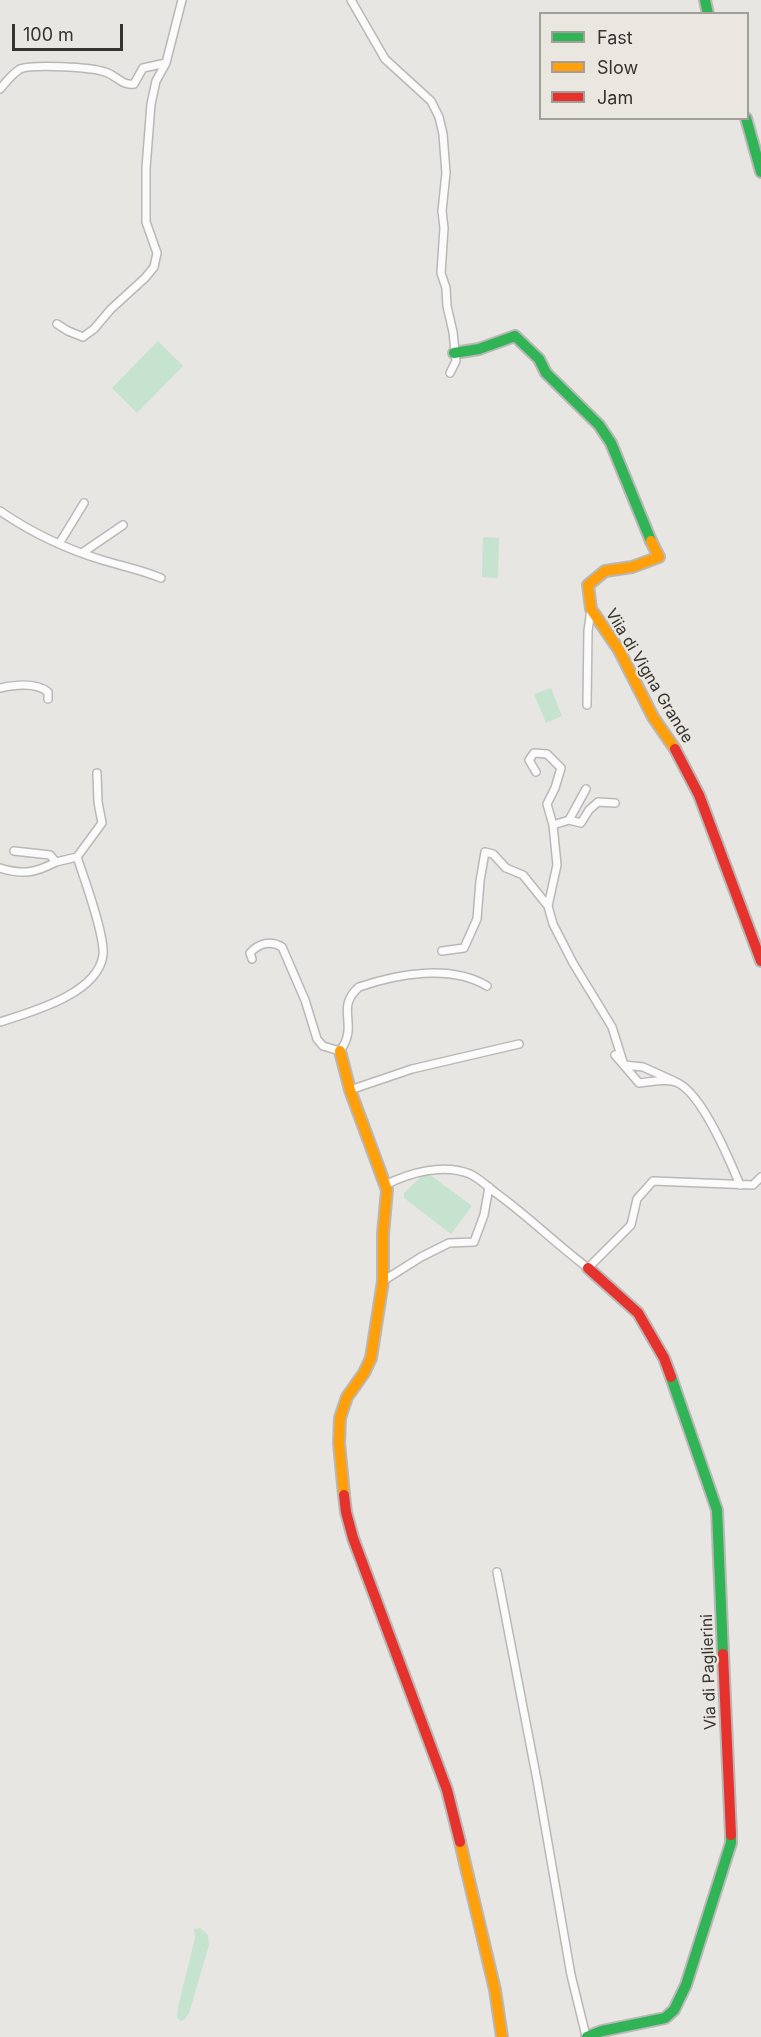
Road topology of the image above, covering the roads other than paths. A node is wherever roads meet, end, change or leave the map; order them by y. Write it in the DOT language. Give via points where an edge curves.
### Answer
graph roads {
  1 [pos="182,0"];
  2 [pos="351,0"];
  3 [pos="166,63"];
  4 [pos="0,89"];
  5 [pos="747,120"];
  6 [pos="761,172"];
  7 [pos="57,324"];
  8 [pos="454,353"];
  9 [pos="450,373"];
  10 [pos="84,503"];
  11 [pos="0,511"];
  12 [pos="123,525"];
  13 [pos="59,544"];
  14 [pos="82,553"];
  15 [pos="161,578"];
  16 [pos="591,609"];
  17 [pos="0,688"];
  18 [pos="48,699"];
  19 [pos="587,705"];
  20 [pos="536,772"];
  21 [pos="97,773"];
  22 [pos="586,789"];
  23 [pos="615,803"];
  24 [pos="569,820"];
  25 [pos="554,825"];
  26 [pos="14,851"];
  27 [pos="77,857"];
  28 [pos="56,862"];
  29 [pos="0,868"];
  30 [pos="548,906"];
  31 [pos="442,951"];
  32 [pos="252,959"];
  33 [pos="761,961"];
  34 [pos="487,986"];
  35 [pos="0,1022"];
  36 [pos="519,1044"];
  37 [pos="340,1051"];
  38 [pos="615,1055"];
  39 [pos="624,1065"];
  40 [pos="674,1081"];
  41 [pos="350,1090"];
  42 [pos="761,1177"];
  43 [pos="385,1185"];
  44 [pos="740,1185"];
  45 [pos="489,1187"];
  46 [pos="588,1268"];
  47 [pos="383,1281"];
  48 [pos="497,1572"];
  49 [pos="501,2032"];
  50 [pos="586,2037"];
  1 -- 3 [label="street"];
  2 -- 8 [label="street" via="385,59 431,101 439,117 446,173 441,273"];
  3 -- 4 [label="street" via="143,68 132,85 99,70 27,67"];
  3 -- 7 [label="street" via="156,81 151,104 146,168 146,222 157,253 154,267 84,337"];
  5 -- 6 [label="street"];
  8 -- 9 [label="street" via="456,361"];
  8 -- 16 [label="street, Viia di Vigna Grande" via="515,336 599,425 611,443 659,557 605,571 588,585"];
  10 -- 13 [label="street"];
  11 -- 13 [label="street"];
  12 -- 14 [label="street"];
  13 -- 14 [label="street"];
  14 -- 15 [label="street"];
  16 -- 19 [label="street"];
  16 -- 33 [label="street, Viia di Vigna Grande" via="619,650 699,795"];
  17 -- 18 [label="street" via="40,687 48,692"];
  20 -- 25 [label="street" via="529,760 534,753 547,754 561,768 547,804"];
  21 -- 27 [label="street" via="102,823"];
  22 -- 24 [label="street"];
  23 -- 24 [label="street" via="598,802 581,823"];
  24 -- 25 [label="street"];
  25 -- 30 [label="street" via="557,865"];
  26 -- 28 [label="street" via="50,855"];
  27 -- 28 [label="street"];
  27 -- 35 [label="street" via="102,943 98,969 86,984 66,996"];
  28 -- 29 [label="street" via="21,873"];
  30 -- 31 [label="street" via="523,874 506,868 493,854 485,852 477,920 464,948"];
  30 -- 39 [label="street" via="573,963 612,1027"];
  32 -- 37 [label="street" via="250,953 260,945 269,942 282,947 317,1039 322,1046"];
  34 -- 37 [label="street" via="475,978 425,974 358,987 346,1003 348,1035"];
  36 -- 41 [label="street" via="422,1066"];
  37 -- 41 [label="street"];
  38 -- 39 [label="street"];
  39 -- 40 [label="street" via="642,1067"];
  39 -- 40 [label="street" via="639,1083"];
  40 -- 44 [label="street" via="691,1091 722,1143"];
  41 -- 43 [label="street"];
  42 -- 44 [label="street" via="753,1185"];
  43 -- 45 [label="street" via="421,1171 453,1170 470,1174"];
  43 -- 47 [label="street"];
  44 -- 46 [label="street" via="652,1181 637,1199 631,1225"];
  45 -- 46 [label="street"];
  45 -- 47 [label="street" via="474,1242 449,1244"];
  46 -- 50 [label="street, Via di Paglierini" via="638,1313 664,1358 717,1509 731,1843 686,1985 674,2010 664,2018"];
  47 -- 49 [label="street" via="371,1358 347,1396 339,1418 346,1512 447,1790 495,1990"];
  48 -- 50 [label="street" via="571,1975"];
}
